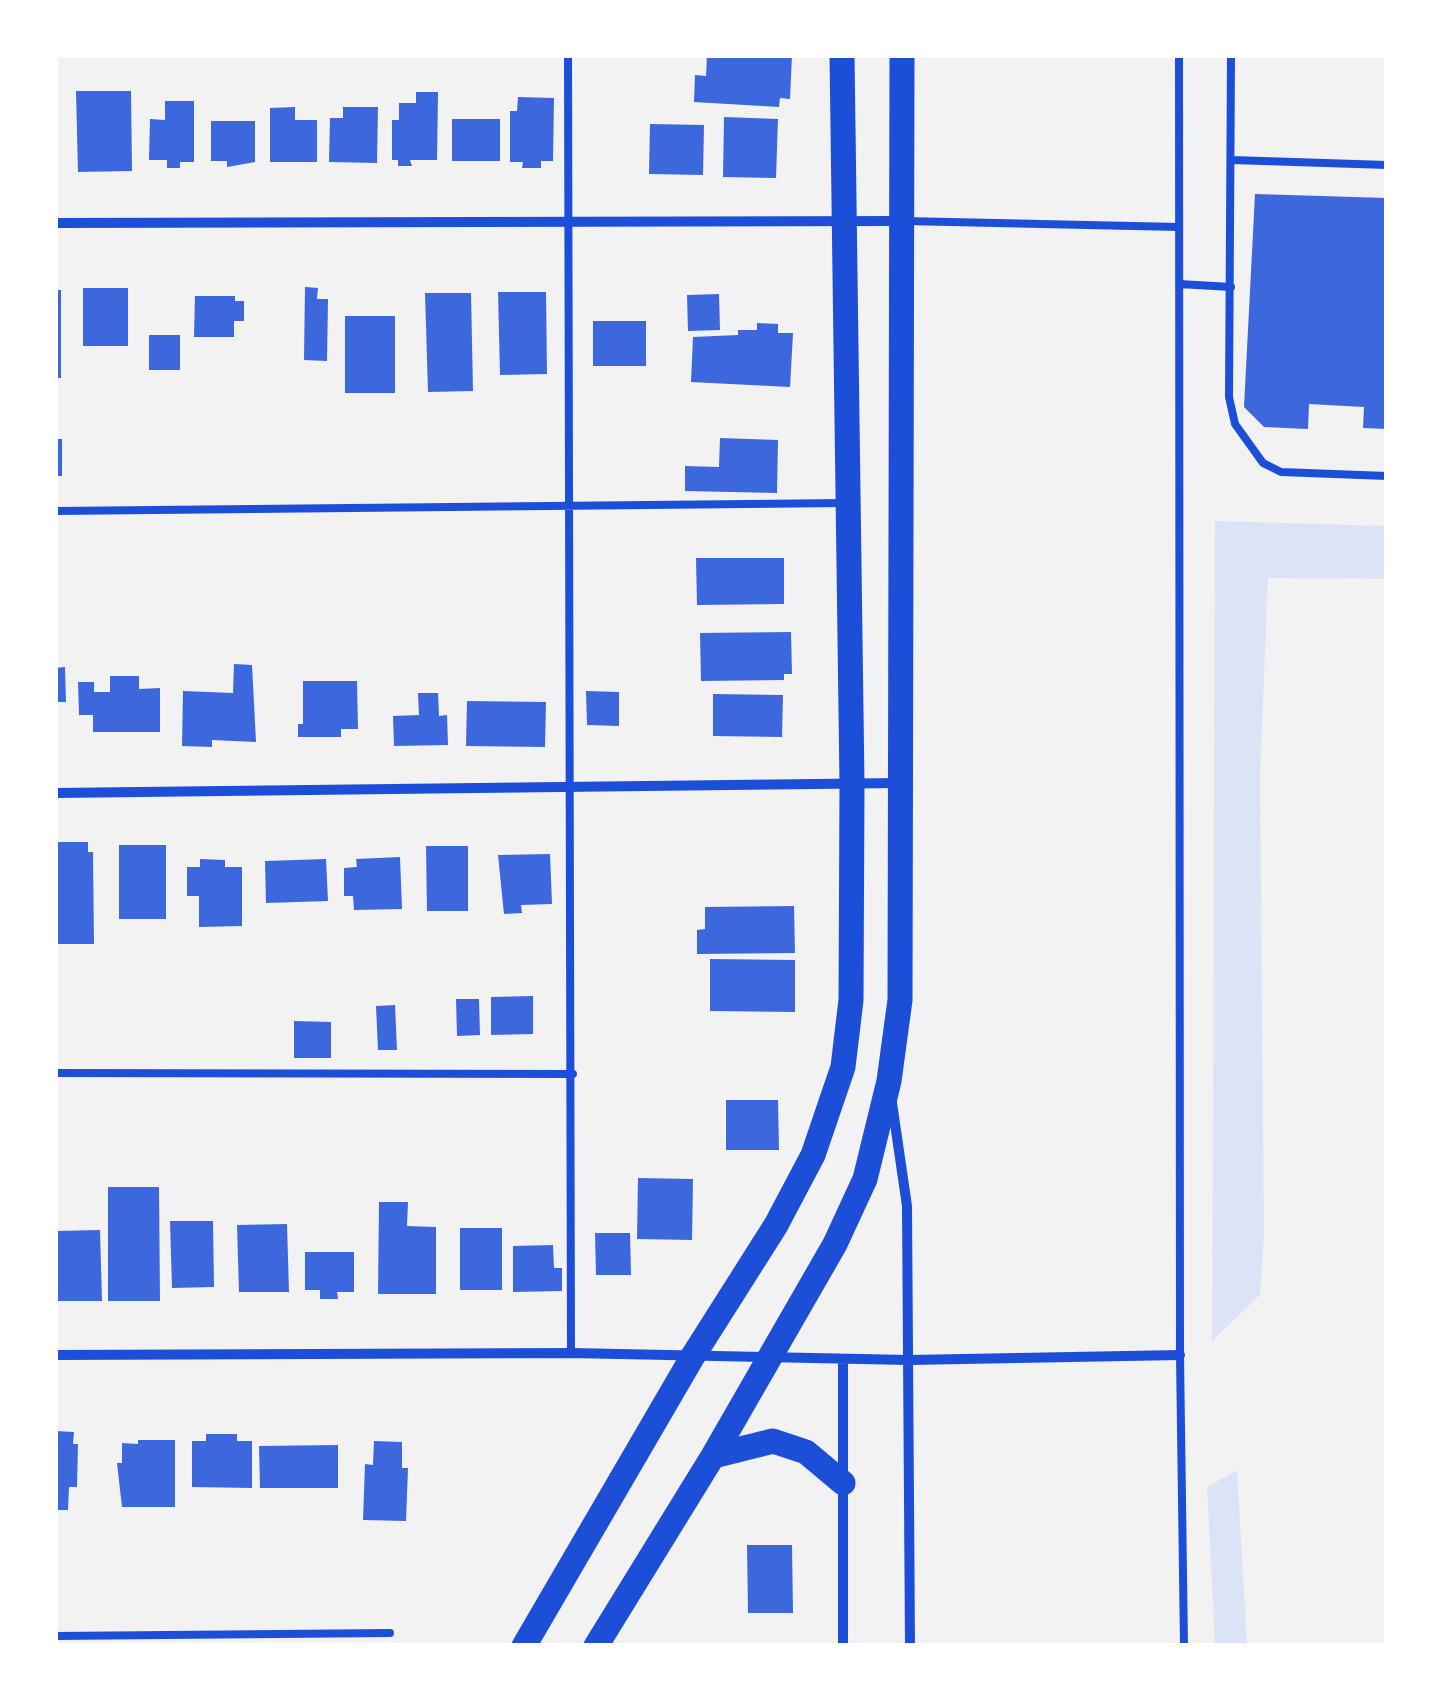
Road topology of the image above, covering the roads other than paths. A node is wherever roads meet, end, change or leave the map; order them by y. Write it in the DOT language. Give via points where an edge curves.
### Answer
graph roads {
  1 [pos="568,55"];
  2 [pos="842,55"];
  3 [pos="902,55"];
  4 [pos="1179,55"];
  5 [pos="1231,55"];
  6 [pos="1232,160"];
  7 [pos="1387,165"];
  8 [pos="844,219"];
  9 [pos="902,221"];
  10 [pos="571,222"];
  11 [pos="55,223"];
  12 [pos="1179,226"];
  13 [pos="1180,284"];
  14 [pos="1230,287"];
  15 [pos="1387,476"];
  16 [pos="851,503"];
  17 [pos="572,505"];
  18 [pos="55,511"];
  19 [pos="902,783"];
  20 [pos="852,784"];
  21 [pos="572,788"];
  22 [pos="55,793"];
  23 [pos="55,1073"];
  24 [pos="573,1074"];
  25 [pos="890,1081"];
  26 [pos="571,1353"];
  27 [pos="55,1355"];
  28 [pos="693,1356"];
  29 [pos="1180,1356"];
  30 [pos="770,1358"];
  31 [pos="843,1359"];
  32 [pos="908,1360"];
  33 [pos="714,1456"];
  34 [pos="843,1483"];
  35 [pos="390,1633"];
  36 [pos="320,1635"];
  37 [pos="55,1636"];
  38 [pos="319,1646"];
  39 [pos="524,1646"];
  40 [pos="596,1646"];
  41 [pos="843,1646"];
  42 [pos="910,1646"];
  43 [pos="1184,1646"];
  1 -- 10 [label="lane"];
  2 -- 8 [label="main road"];
  3 -- 9 [label="main road"];
  4 -- 12 [label="lane"];
  5 -- 6 [label="lane"];
  6 -- 7 [label="lane"];
  6 -- 14 [label="lane"];
  8 -- 9 [label="street"];
  8 -- 10 [label="street"];
  8 -- 16 [label="main road"];
  9 -- 12 [label="lane"];
  9 -- 19 [label="main road"];
  10 -- 11 [label="street"];
  10 -- 17 [label="lane"];
  12 -- 13 [label="lane"];
  13 -- 14 [label="lane"];
  13 -- 29 [label="lane"];
  14 -- 15 [label="lane" via="1229,397 1248,447 1281,472"];
  16 -- 17 [label="lane"];
  16 -- 20 [label="main road"];
  17 -- 18 [label="lane"];
  17 -- 21 [label="lane"];
  19 -- 20 [label="street"];
  19 -- 25 [label="main road" via="900,1000"];
  20 -- 21 [label="street"];
  20 -- 28 [label="main road" via="851,1000 843,1066 814,1156"];
  21 -- 22 [label="street"];
  21 -- 24 [label="lane"];
  23 -- 24 [label="lane"];
  24 -- 26 [label="lane"];
  25 -- 30 [label="main road" via="865,1179"];
  25 -- 32 [label="street" via="906,1206"];
  26 -- 27 [label="street"];
  26 -- 28 [label="street"];
  28 -- 30 [label="street"];
  28 -- 39 [label="main road"];
  29 -- 32 [label="street"];
  29 -- 43 [label="lane"];
  30 -- 31 [label="street"];
  30 -- 33 [label="main road"];
  31 -- 32 [label="street"];
  31 -- 34 [label="street"];
  32 -- 42 [label="street"];
  33 -- 34 [label="main road" via="773,1441 806,1452"];
  33 -- 40 [label="main road"];
  34 -- 41 [label="street"];
  35 -- 36 [label="lane"];
  36 -- 37 [label="lane"];
  36 -- 38 [label="lane"];
}
